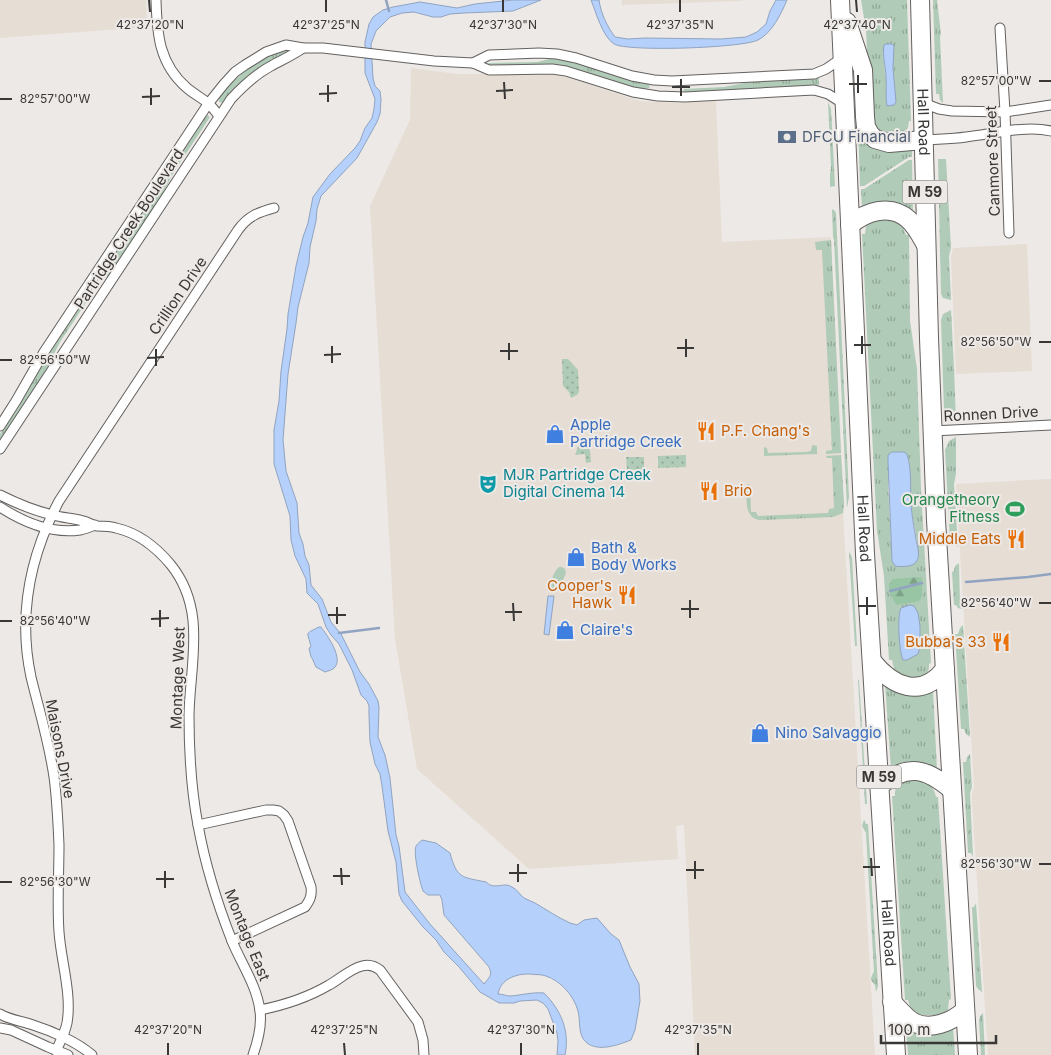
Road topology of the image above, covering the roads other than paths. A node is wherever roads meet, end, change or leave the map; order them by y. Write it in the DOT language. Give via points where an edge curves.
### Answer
graph roads {
  1 [pos="156,0"];
  2 [pos="920,0"];
  3 [pos="840,1"];
  4 [pos="1000,28"];
  5 [pos="303,48"];
  6 [pos="842,58"];
  7 [pos="473,63"];
  8 [pos="923,101"];
  9 [pos="208,104"];
  10 [pos="844,104"];
  11 [pos="1051,105"];
  12 [pos="1005,112"];
  13 [pos="219,116"];
  14 [pos="1006,131"];
  15 [pos="1051,131"];
  16 [pos="924,140"];
  17 [pos="274,208"];
  18 [pos="850,225"];
  19 [pos="1009,233"];
  20 [pos="926,245"];
  21 [pos="1051,425"];
  22 [pos="0,426"];
  23 [pos="932,431"];
  24 [pos="0,449"];
  25 [pos="0,495"];
  26 [pos="0,507"];
  27 [pos="52,515"];
  28 [pos="95,525"];
  29 [pos="46,527"];
  30 [pos="872,661"];
  31 [pos="945,669"];
  32 [pos="879,786"];
  33 [pos="952,790"];
  34 [pos="198,825"];
  35 [pos="232,941"];
  36 [pos="892,1002"];
  37 [pos="260,1010"];
  38 [pos="965,1010"];
  39 [pos="0,1014"];
  40 [pos="0,1028"];
  41 [pos="62,1037"];
  42 [pos="56,1051"];
  43 [pos="68,1055"];
  44 [pos="92,1055"];
  45 [pos="253,1055"];
  46 [pos="424,1055"];
  47 [pos="896,1055"];
  48 [pos="968,1055"];
  1 -- 9 [label="street" via="159,37 168,66 179,80"];
  2 -- 8 [label="highway, Hall Road / M 59"];
  3 -- 6 [label="highway, Hall Road / M 59"];
  3 -- 16 [label="highway" via="863,70 866,127 870,134 889,143"];
  4 -- 12 [label="street, Canmore Street"];
  5 -- 7 [label="street, Partridge Creek Boulevard"];
  5 -- 9 [label="street, Partridge Creek Boulevard" via="286,45 255,58 235,72"];
  5 -- 13 [label="street, Partridge Creek Boulevard" via="255,76 238,91"];
  6 -- 7 [label="street, Partridge Creek Boulevard" via="814,74 672,81 632,76 557,54 488,55"];
  6 -- 10 [label="highway, Hall Road / M 59"];
  7 -- 10 [label="street, Partridge Creek Boulevard" via="488,70 566,72 649,95 685,97 814,90"];
  8 -- 12 [label="street" via="945,110"];
  8 -- 16 [label="highway, Hall Road / M 59"];
  9 -- 13 [label="street"];
  9 -- 22 [label="street, Partridge Creek Boulevard" via="44,352"];
  10 -- 18 [label="highway, Hall Road / M 59"];
  11 -- 12 [label="street"];
  12 -- 14 [label="street, Canmore Street"];
  13 -- 24 [label="street, Partridge Creek Boulevard"];
  14 -- 15 [label="street"];
  14 -- 16 [label="street"];
  14 -- 19 [label="street, Canmore Street"];
  16 -- 20 [label="highway, Hall Road / M 59"];
  17 -- 27 [label="street, Crillion Drive" via="248,218 238,230"];
  18 -- 20 [label="highway" via="873,211 891,211 909,220"];
  18 -- 30 [label="highway, Hall Road / M 59"];
  20 -- 23 [label="highway, Hall Road / M 59"];
  21 -- 23 [label="street, Ronnen Drive"];
  23 -- 31 [label="highway, Hall Road / M 59"];
  25 -- 27 [label="street, Montage West"];
  26 -- 29 [label="street, Montage West" via="14,516"];
  27 -- 28 [label="street, Montage West"];
  27 -- 29 [label="street, Maisons Drive"];
  28 -- 29 [label="street, Montage West" via="69,531"];
  28 -- 34 [label="street, Montage West" via="126,531 150,544 180,577 192,605 190,759"];
  29 -- 41 [label="street, Maisons Drive" via="29,586 26,636 31,678 46,734 58,809 59,930 68,1007"];
  30 -- 31 [label="highway" via="893,681 914,687 928,684"];
  30 -- 32 [label="highway, Hall Road / M 59"];
  31 -- 33 [label="highway, Hall Road / M 59"];
  32 -- 33 [label="highway" via="900,773 920,771"];
  32 -- 36 [label="highway, Hall Road / M 59"];
  33 -- 38 [label="highway, Hall Road / M 59"];
  34 -- 35 [label="street, Montage East" via="213,888"];
  34 -- 35 [label="street" via="266,810 279,811 288,821 311,887 310,901 304,907"];
  35 -- 37 [label="street, Montage East" via="254,987"];
  36 -- 38 [label="highway" via="910,1020 923,1025 945,1023"];
  36 -- 47 [label="highway, Hall Road / M 59"];
  37 -- 45 [label="street, Montage East" via="260,1033"];
  37 -- 46 [label="street" via="308,997 356,968 371,965 380,970 418,1022"];
  38 -- 48 [label="highway, Hall Road / M 59"];
  39 -- 41 [label="street"];
  40 -- 42 [label="street"];
  41 -- 42 [label="street, Maisons Drive"];
  41 -- 44 [label="street"];
  42 -- 43 [label="street"];
}
